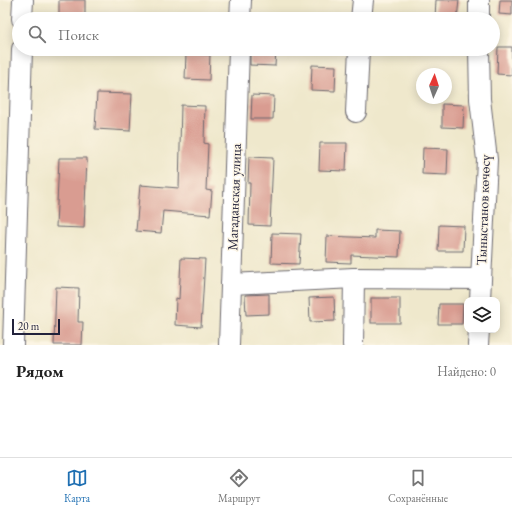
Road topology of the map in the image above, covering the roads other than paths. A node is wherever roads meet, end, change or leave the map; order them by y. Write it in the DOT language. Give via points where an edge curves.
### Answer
graph roads {
  1 [pos="23,0"];
  2 [pos="241,0"];
  3 [pos="362,0"];
  4 [pos="479,0"];
  5 [pos="22,12"];
  6 [pos="240,12"];
  7 [pos="361,12"];
  8 [pos="479,12"];
  9 [pos="22,56"];
  10 [pos="239,56"];
  11 [pos="360,56"];
  12 [pos="479,56"];
  13 [pos="356,112"];
  14 [pos="354,278"];
  15 [pos="480,279"];
  16 [pos="231,284"];
  17 [pos="480,297"];
  18 [pos="479,333"];
  19 [pos="13,345"];
  20 [pos="229,345"];
  21 [pos="353,345"];
  22 [pos="478,345"];
  1 -- 5 [label="street"];
  2 -- 6 [label="street"];
  3 -- 7 [label="street"];
  4 -- 8 [label="street"];
  9 -- 19 [label="street"];
  10 -- 16 [label="street, Магаданская улица"];
  11 -- 13 [label="street"];
  12 -- 15 [label="street, Тыныстанов көчөсү" via="480,99 487,160"];
  14 -- 15 [label="street"];
  14 -- 16 [label="street"];
  14 -- 21 [label="street"];
  15 -- 17 [label="street, Тыныстанов көчөсү"];
  16 -- 20 [label="street, Магаданская улица"];
  18 -- 22 [label="street"];
}
